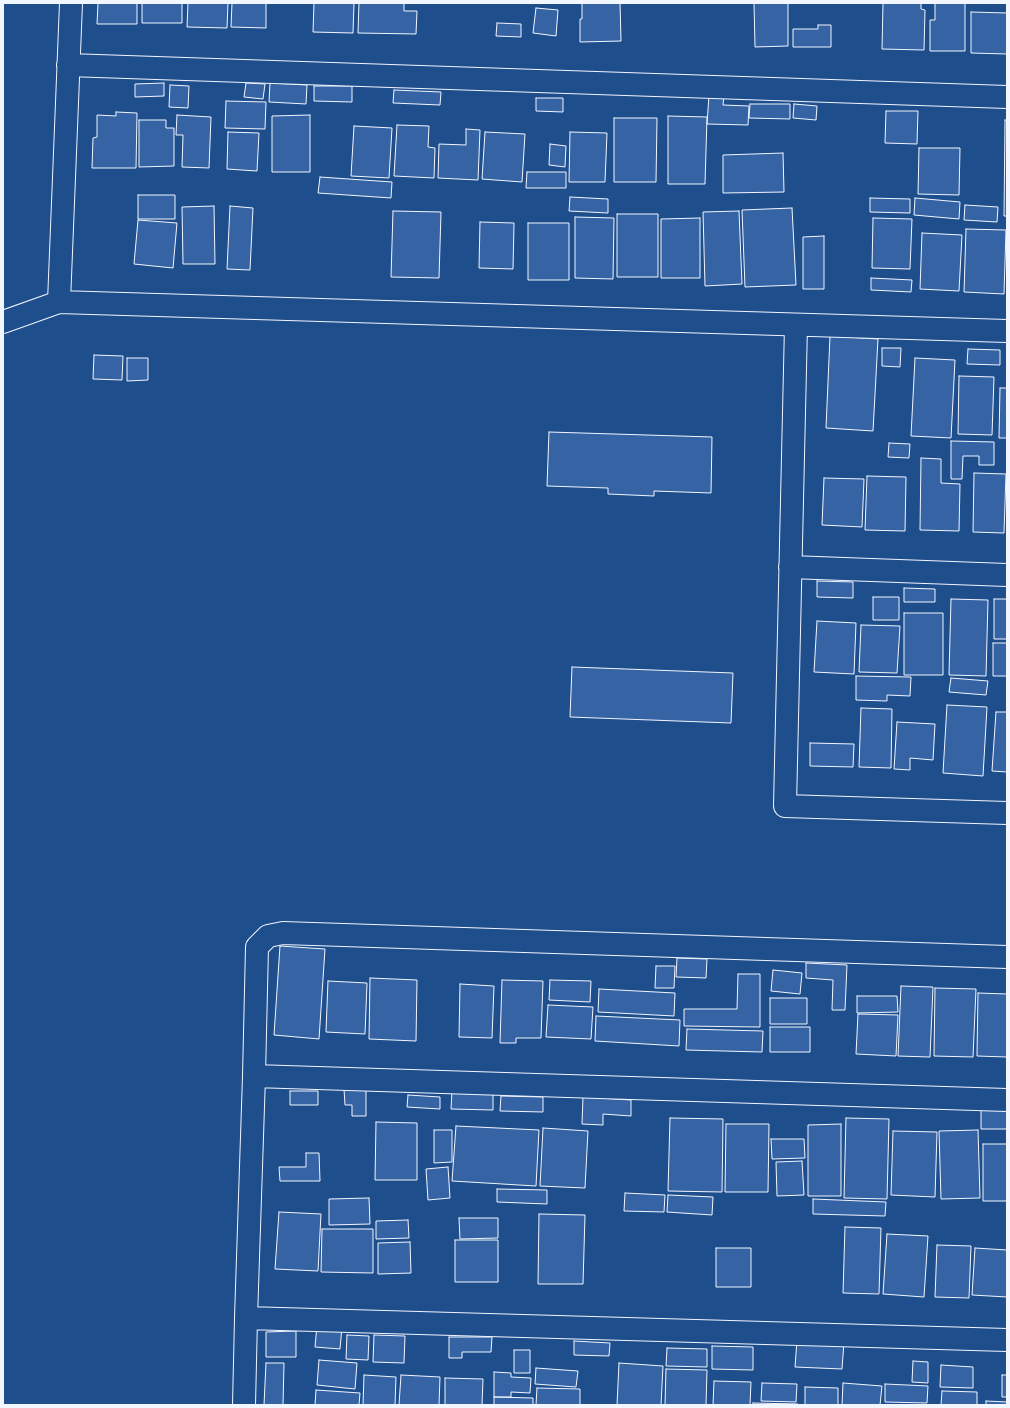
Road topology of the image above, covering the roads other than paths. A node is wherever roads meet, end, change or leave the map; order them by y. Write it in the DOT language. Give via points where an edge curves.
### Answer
graph roads {
  1 [pos="71,3"];
  2 [pos="68,65"];
  3 [pos="1007,97"];
  4 [pos="58,302"];
  5 [pos="3,322"];
  6 [pos="796,325"];
  7 [pos="1007,331"];
  8 [pos="790,567"];
  9 [pos="1007,575"];
  10 [pos="1007,813"];
  11 [pos="1007,957"];
  12 [pos="254,1076"];
  13 [pos="1007,1100"];
  14 [pos="246,1318"];
  15 [pos="1007,1340"];
  16 [pos="244,1405"];
  1 -- 2 [label="street"];
  2 -- 3 [label="street"];
  2 -- 4 [label="street"];
  4 -- 5 [label="street"];
  4 -- 6 [label="street"];
  6 -- 7 [label="street"];
  6 -- 8 [label="street"];
  8 -- 9 [label="street"];
  8 -- 10 [label="street" via="785,806"];
  11 -- 12 [label="street" via="283,933 268,936 257,947"];
  12 -- 13 [label="street"];
  12 -- 14 [label="street"];
  14 -- 15 [label="street"];
  14 -- 16 [label="street"];
}
